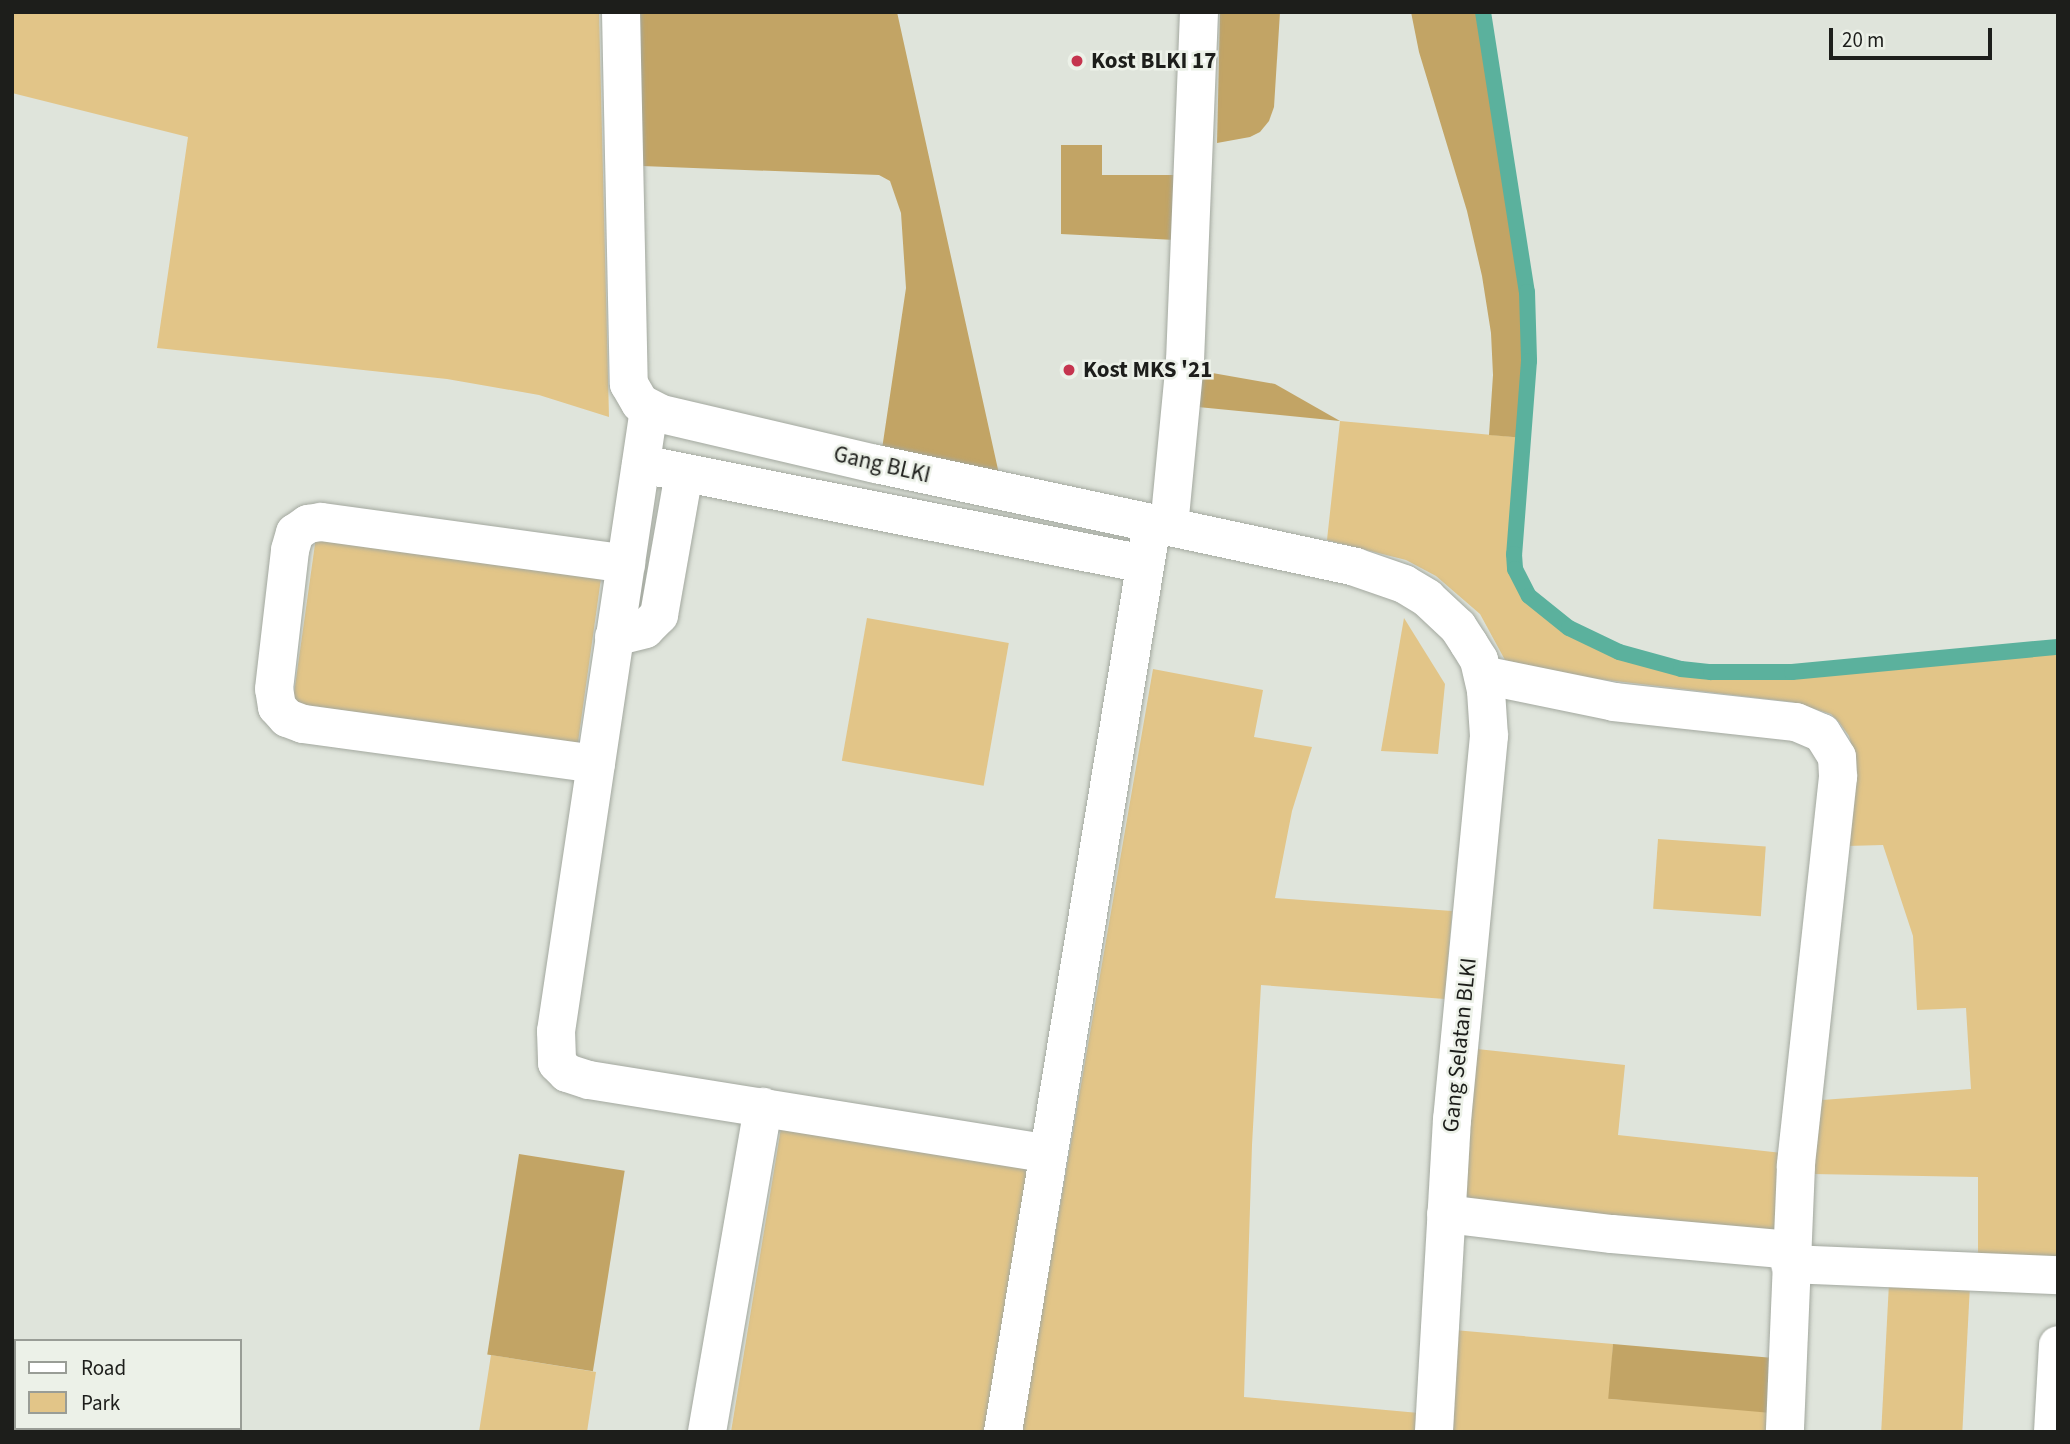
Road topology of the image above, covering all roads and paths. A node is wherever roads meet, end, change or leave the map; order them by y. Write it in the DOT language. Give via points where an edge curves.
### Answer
graph roads {
  1 [pos="621,12"];
  2 [pos="1199,12"];
  3 [pos="649,409"];
  4 [pos="641,464"];
  5 [pos="684,473"];
  6 [pos="1161,526"];
  7 [pos="626,564"];
  8 [pos="1144,564"];
  9 [pos="614,637"];
  10 [pos="1481,668"];
  11 [pos="596,764"];
  12 [pos="763,1107"];
  13 [pos="1047,1153"];
  14 [pos="1446,1214"];
  15 [pos="1790,1257"];
  16 [pos="2058,1275"];
  17 [pos="2058,1345"];
  18 [pos="707,1432"];
  19 [pos="1003,1432"];
  20 [pos="1434,1432"];
  21 [pos="1785,1432"];
  22 [pos="2053,1432"];
  1 -- 3 [label="street" via="629,384 639,403"];
  2 -- 6 [label="street" via="1185,361"];
  3 -- 4 [label="street"];
  3 -- 6 [label="street, Gang BLKI"];
  4 -- 5 [label="street"];
  4 -- 7 [label="street"];
  5 -- 8 [label="street"];
  5 -- 9 [label="street" via="659,615 645,629"];
  6 -- 8 [label="street"];
  6 -- 10 [label="street, Gang BLKI" via="1328,560 1404,584 1458,627"];
  7 -- 9 [label="street"];
  7 -- 11 [label="street" via="321,522 307,524 295,533 290,550 274,689 277,707 287,718 303,724"];
  8 -- 13 [label="street"];
  9 -- 11 [label="street"];
  10 -- 14 [label="street, Gang Selatan BLKI" via="1489,736 1451,1119"];
  10 -- 15 [label="street" via="1614,702 1796,722 1822,733 1831,743 1838,777 1816,961"];
  11 -- 12 [label="street" via="556,1031 557,1063 567,1073 589,1080"];
  12 -- 13 [label="street"];
  12 -- 18 [label="street"];
  13 -- 19 [label="street"];
  14 -- 15 [label="street"];
  14 -- 20 [label="street, Gang Selatan BLKI"];
  15 -- 16 [label="street"];
  15 -- 21 [label="street"];
  17 -- 22 [label="street"];
}
